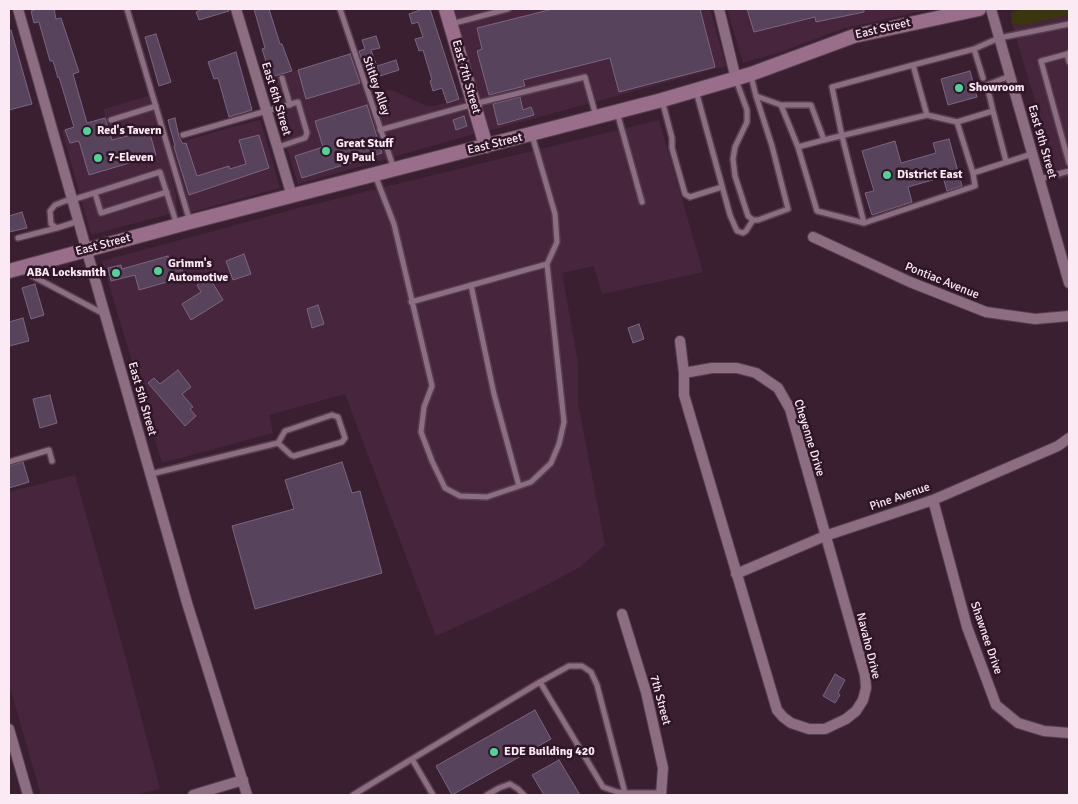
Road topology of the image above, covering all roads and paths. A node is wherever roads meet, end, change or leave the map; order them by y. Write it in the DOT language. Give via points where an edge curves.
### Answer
graph roads {
  1 [pos="18,9"];
  2 [pos="127,9"];
  3 [pos="236,9"];
  4 [pos="340,9"];
  5 [pos="446,9"];
  6 [pos="508,9"];
  7 [pos="719,9"];
  8 [pos="979,9"];
  9 [pos="991,9"];
  10 [pos="451,24"];
  11 [pos="1069,24"];
  12 [pos="1000,38"];
  13 [pos="974,49"];
  14 [pos="1068,54"];
  15 [pos="1069,62"];
  16 [pos="913,65"];
  17 [pos="751,74"];
  18 [pos="1010,76"];
  19 [pos="282,78"];
  20 [pos="984,78"];
  21 [pos="736,79"];
  22 [pos="696,90"];
  23 [pos="756,96"];
  24 [pos="662,100"];
  25 [pos="474,104"];
  26 [pos="290,105"];
  27 [pos="781,105"];
  28 [pos="156,106"];
  29 [pos="267,111"];
  30 [pos="992,111"];
  31 [pos="617,112"];
  32 [pos="927,115"];
  33 [pos="596,118"];
  34 [pos="111,120"];
  35 [pos="957,122"];
  36 [pos="380,130"];
  37 [pos="532,134"];
  38 [pos="183,135"];
  39 [pos="842,136"];
  40 [pos="824,140"];
  41 [pos="486,146"];
  42 [pos="278,147"];
  43 [pos="798,147"];
  44 [pos="1033,154"];
  45 [pos="1006,161"];
  46 [pos="1069,163"];
  47 [pos="394,170"];
  48 [pos="1069,172"];
  49 [pos="973,173"];
  50 [pos="375,175"];
  51 [pos="1040,179"];
  52 [pos="722,187"];
  53 [pos="167,192"];
  54 [pos="94,193"];
  55 [pos="292,196"];
  56 [pos="72,200"];
  57 [pos="642,202"];
  58 [pos="753,220"];
  59 [pos="78,221"];
  60 [pos="184,223"];
  61 [pos="864,223"];
  62 [pos="57,228"];
  63 [pos="813,237"];
  64 [pos="18,238"];
  65 [pos="87,250"];
  66 [pos="547,264"];
  67 [pos="14,270"];
  68 [pos="1069,283"];
  69 [pos="471,285"];
  70 [pos="412,302"];
  71 [pos="105,315"];
  72 [pos="1069,316"];
  73 [pos="680,341"];
  74 [pos="684,373"];
  75 [pos="1069,438"];
  76 [pos="278,443"];
  77 [pos="52,461"];
  78 [pos="9,462"];
  79 [pos="150,474"];
  80 [pos="519,486"];
  81 [pos="933,500"];
  82 [pos="825,536"];
  83 [pos="736,574"];
  84 [pos="622,614"];
  85 [pos="540,682"];
  86 [pos="9,729"];
  87 [pos="1069,733"];
  88 [pos="412,759"];
  89 [pos="243,780"];
  90 [pos="625,792"];
  91 [pos="661,794"];
  92 [pos="28,795"];
  93 [pos="193,795"];
  94 [pos="247,795"];
  95 [pos="353,795"];
  96 [pos="434,795"];
  97 [pos="487,795"];
  98 [pos="524,795"];
  1 -- 56 [label="street, East 5th Street"];
  2 -- 28 [label="lane"];
  3 -- 29 [label="street, East 6th Street"];
  4 -- 36 [label="lane, Stitley Alley"];
  5 -- 10 [label="main road, East 7th Street"];
  6 -- 10 [label="lane"];
  7 -- 21 [label="street"];
  8 -- 17 [label="main road, East Street" via="854,36"];
  9 -- 12 [label="street, East 9th Street"];
  10 -- 25 [label="main road, East 7th Street"];
  11 -- 12 [label="lane"];
  12 -- 13 [label="lane"];
  12 -- 18 [label="street, East 9th Street"];
  13 -- 16 [label="lane"];
  13 -- 20 [label="lane"];
  14 -- 15 [label="lane"];
  14 -- 46 [label="lane" via="1041,61"];
  16 -- 32 [label="lane"];
  16 -- 39 [label="lane" via="832,87"];
  17 -- 21 [label="main road, East Street"];
  17 -- 23 [label="lane"];
  18 -- 30 [label="lane" via="986,85"];
  18 -- 44 [label="street, East 9th Street"];
  19 -- 26 [label="lane"];
  21 -- 22 [label="main road, East Street"];
  21 -- 58 [label="lane" via="747,110 746,122 735,147 735,176 748,216"];
  22 -- 24 [label="main road, East Street"];
  22 -- 52 [label="lane"];
  23 -- 27 [label="lane"];
  23 -- 58 [label="lane" via="788,209"];
  24 -- 31 [label="main road, East Street"];
  24 -- 52 [label="lane" via="685,194 690,197"];
  25 -- 33 [label="lane" via="585,78"];
  25 -- 36 [label="lane"];
  25 -- 41 [label="main road, East 7th Street"];
  26 -- 29 [label="lane"];
  26 -- 42 [label="lane" via="298,102 307,133 305,138"];
  27 -- 40 [label="lane" via="811,105"];
  27 -- 43 [label="lane"];
  28 -- 34 [label="lane"];
  28 -- 60 [label="lane"];
  29 -- 38 [label="lane"];
  29 -- 42 [label="street, East 6th Street"];
  30 -- 35 [label="lane"];
  30 -- 45 [label="lane"];
  31 -- 33 [label="main road, East Street"];
  31 -- 57 [label="lane"];
  32 -- 35 [label="lane"];
  32 -- 39 [label="lane"];
  33 -- 37 [label="main road, East Street"];
  35 -- 49 [label="lane"];
  36 -- 47 [label="lane, Stitley Alley"];
  37 -- 41 [label="main road, East Street"];
  37 -- 66 [label="lane" via="555,214 557,242"];
  39 -- 40 [label="lane"];
  39 -- 61 [label="lane"];
  40 -- 43 [label="lane"];
  41 -- 47 [label="main road, East Street"];
  42 -- 55 [label="street, East 6th Street"];
  43 -- 61 [label="lane" via="817,211"];
  44 -- 45 [label="lane"];
  44 -- 51 [label="street, East 9th Street"];
  45 -- 49 [label="lane"];
  47 -- 50 [label="main road, East Street"];
  48 -- 51 [label="lane"];
  49 -- 61 [label="lane" via="974,186"];
  50 -- 55 [label="main road, East Street"];
  50 -- 70 [label="lane" via="394,224"];
  51 -- 68 [label="street, East 9th Street"];
  52 -- 58 [label="lane" via="737,231 746,231"];
  53 -- 54 [label="lane" via="160,172"];
  53 -- 54 [label="lane" via="100,213"];
  53 -- 60 [label="lane"];
  54 -- 56 [label="lane"];
  55 -- 60 [label="main road, East Street"];
  56 -- 59 [label="street, East 5th Street"];
  56 -- 62 [label="lane" via="60,202 50,211 51,224"];
  59 -- 62 [label="lane"];
  59 -- 65 [label="street, East 5th Street"];
  60 -- 65 [label="main road, East Street"];
  62 -- 64 [label="lane"];
  63 -- 72 [label="street, Pontiac Avenue" via="910,282 986,312 1035,319"];
  65 -- 67 [label="main road, East Street"];
  65 -- 71 [label="street, East 5th Street"];
  66 -- 69 [label="lane"];
  66 -- 80 [label="lane" via="564,422 551,463 531,482"];
  67 -- 71 [label="lane"];
  69 -- 70 [label="lane"];
  69 -- 80 [label="lane" via="494,394"];
  70 -- 80 [label="lane" via="432,386 424,407 422,432 445,488 460,496 487,497"];
  71 -- 79 [label="street, East 5th Street"];
  73 -- 74 [label="street"];
  74 -- 82 [label="street, Cheyenne Drive" via="737,368 756,373 778,388 790,409"];
  74 -- 83 [label="street" via="684,395"];
  75 -- 81 [label="street, Pine Avenue" via="1058,446"];
  76 -- 76 [label="lane" via="286,430 332,415 338,418 345,438 342,442 294,456"];
  76 -- 79 [label="lane"];
  77 -- 78 [label="lane" via="49,450"];
  79 -- 89 [label="street, East 5th Street"];
  81 -- 82 [label="street, Pine Avenue"];
  81 -- 87 [label="street, Shawnee Drive" via="968,628 996,704 1018,723 1044,731"];
  82 -- 83 [label="street, Pine Avenue"];
  82 -- 83 [label="street, Navaho Drive" via="866,688 856,711 825,728 809,729 791,723 777,710"];
  84 -- 91 [label="street, 7th Street" via="646,692 664,768"];
  85 -- 88 [label="lane"];
  85 -- 90 [label="lane" via="603,787"];
  85 -- 90 [label="lane" via="569,666 582,666 591,672"];
  86 -- 92 [label="street"];
  88 -- 95 [label="lane"];
  88 -- 96 [label="lane"];
  89 -- 93 [label="street"];
  89 -- 94 [label="street, East 5th Street"];
  90 -- 91 [label="lane"];
  97 -- 98 [label="lane" via="510,784"];
}
